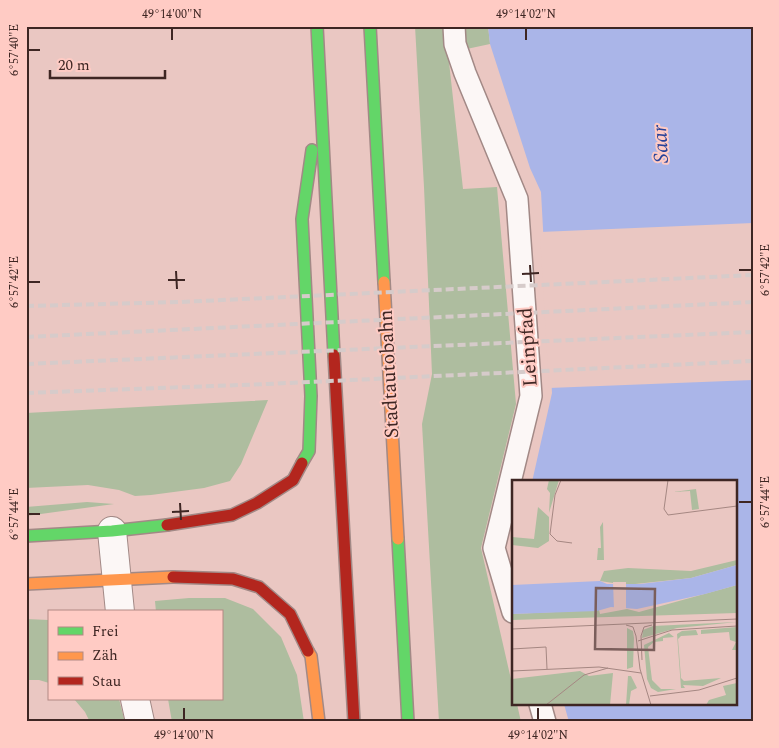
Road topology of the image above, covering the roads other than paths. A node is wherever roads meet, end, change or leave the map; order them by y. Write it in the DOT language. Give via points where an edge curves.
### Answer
graph roads {
  1 [pos="317,26"];
  2 [pos="370,26"];
  3 [pos="454,26"];
  4 [pos="321,89"];
  5 [pos="112,531"];
  6 [pos="26,536"];
  7 [pos="116,580"];
  8 [pos="26,584"];
  9 [pos="512,609"];
  10 [pos="120,610"];
  11 [pos="135,700"];
  12 [pos="541,706"];
  13 [pos="140,722"];
  14 [pos="319,722"];
  15 [pos="354,722"];
  16 [pos="408,722"];
  17 [pos="545,722"];
  1 -- 4 [label="main road"];
  2 -- 16 [label="main road, Stadtautobahn"];
  3 -- 9 [label="lane, Leinpfad" via="455,44 465,73 517,199 532,396 494,548"];
  4 -- 5 [label="main road" via="302,219 311,396 309,451 293,480 232,515"];
  4 -- 15 [label="main road"];
  5 -- 6 [label="main road"];
  5 -- 7 [label="street"];
  7 -- 8 [label="main road"];
  7 -- 10 [label="street"];
  7 -- 14 [label="main road" via="173,577 233,580 259,587 290,614 311,656"];
  11 -- 13 [label="street"];
  12 -- 17 [label="lane"];
}
